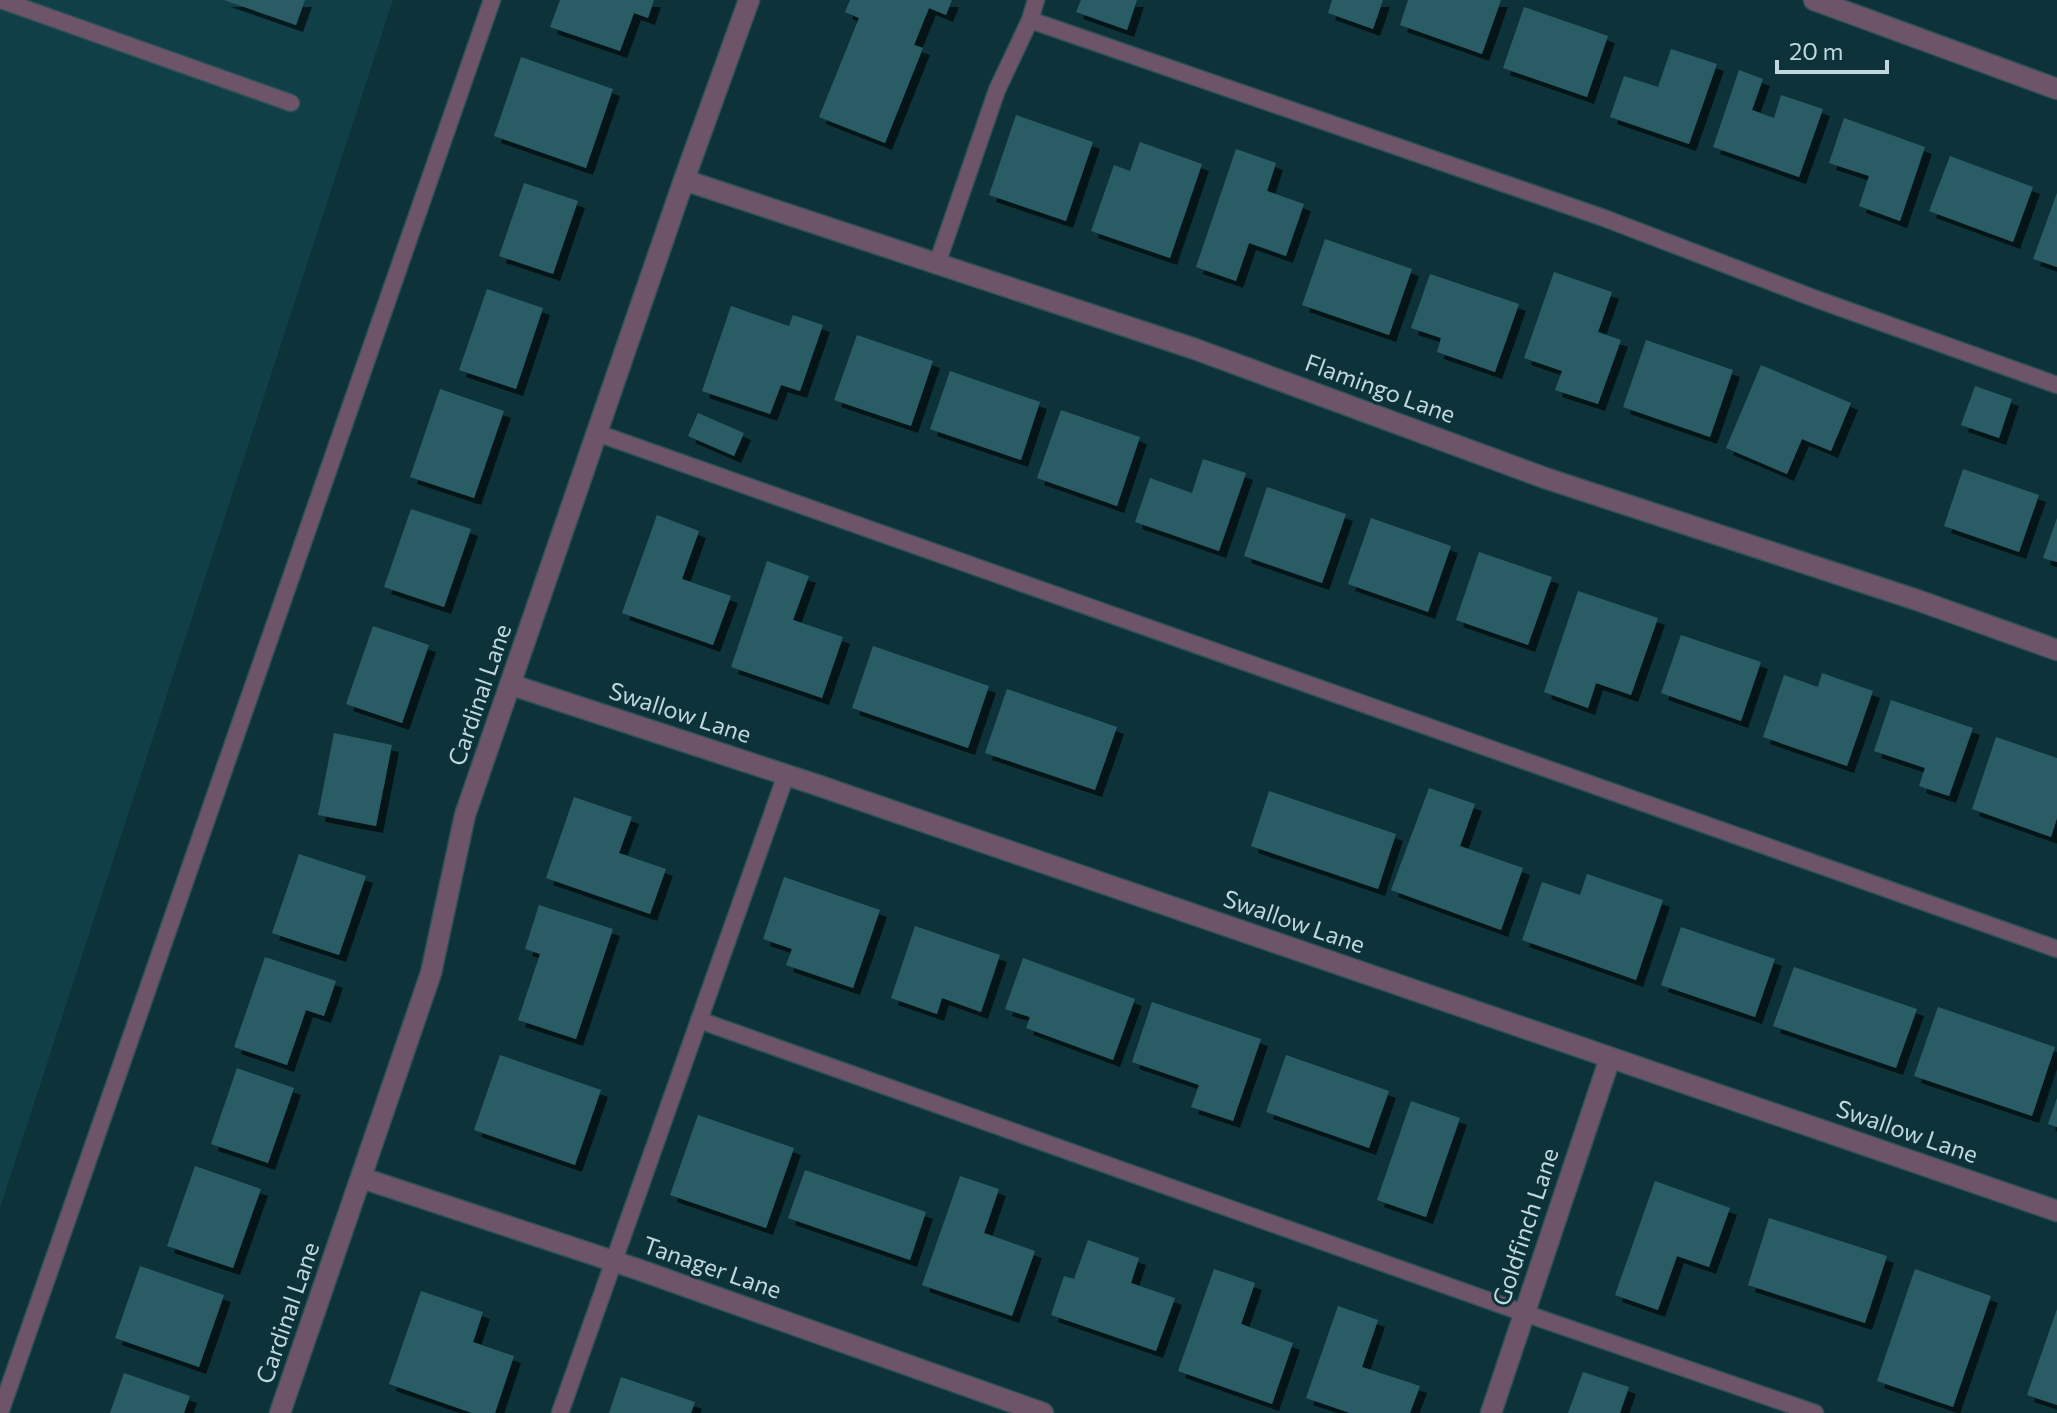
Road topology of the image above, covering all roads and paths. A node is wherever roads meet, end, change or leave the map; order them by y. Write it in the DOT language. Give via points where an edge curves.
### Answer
graph roads {
  1 [pos="1,0"];
  2 [pos="492,0"];
  3 [pos="749,0"];
  4 [pos="1036,0"];
  5 [pos="1814,0"];
  6 [pos="1030,20"];
  7 [pos="2057,89"];
  8 [pos="291,103"];
  9 [pos="684,180"];
  10 [pos="937,264"];
  11 [pos="2057,385"];
  12 [pos="597,433"];
  13 [pos="2057,650"];
  14 [pos="512,685"];
  15 [pos="786,775"];
  16 [pos="2057,949"];
  17 [pos="699,1020"];
  18 [pos="1610,1058"];
  19 [pos="362,1178"];
  20 [pos="2057,1211"];
  21 [pos="613,1261"];
  22 [pos="1524,1313"];
  23 [pos="0,1413"];
  24 [pos="280,1413"];
  25 [pos="560,1413"];
  26 [pos="1043,1413"];
  27 [pos="1491,1413"];
  28 [pos="1815,1413"];
  1 -- 8 [label="lane"];
  2 -- 23 [label="lane"];
  3 -- 9 [label="street, Cardinal Lane"];
  4 -- 6 [label="lane"];
  5 -- 7 [label="street"];
  6 -- 10 [label="lane" via="997,90"];
  6 -- 11 [label="lane" via="1604,218"];
  9 -- 10 [label="street, Flamingo Lane"];
  9 -- 12 [label="street, Cardinal Lane"];
  10 -- 13 [label="street, Flamingo Lane" via="1195,349 1545,478"];
  12 -- 14 [label="street, Cardinal Lane"];
  12 -- 16 [label="lane"];
  14 -- 15 [label="street, Swallow Lane"];
  14 -- 19 [label="street, Cardinal Lane" via="465,815 431,973"];
  15 -- 17 [label="lane"];
  15 -- 18 [label="street, Swallow Lane"];
  17 -- 21 [label="lane"];
  17 -- 22 [label="lane"];
  18 -- 20 [label="street, Swallow Lane"];
  18 -- 22 [label="street, Goldfinch Lane"];
  19 -- 21 [label="street, Tanager Lane"];
  19 -- 24 [label="street, Cardinal Lane"];
  21 -- 25 [label="lane"];
  21 -- 26 [label="street, Tanager Lane"];
  22 -- 27 [label="street, Goldfinch Lane"];
  22 -- 28 [label="lane"];
}
